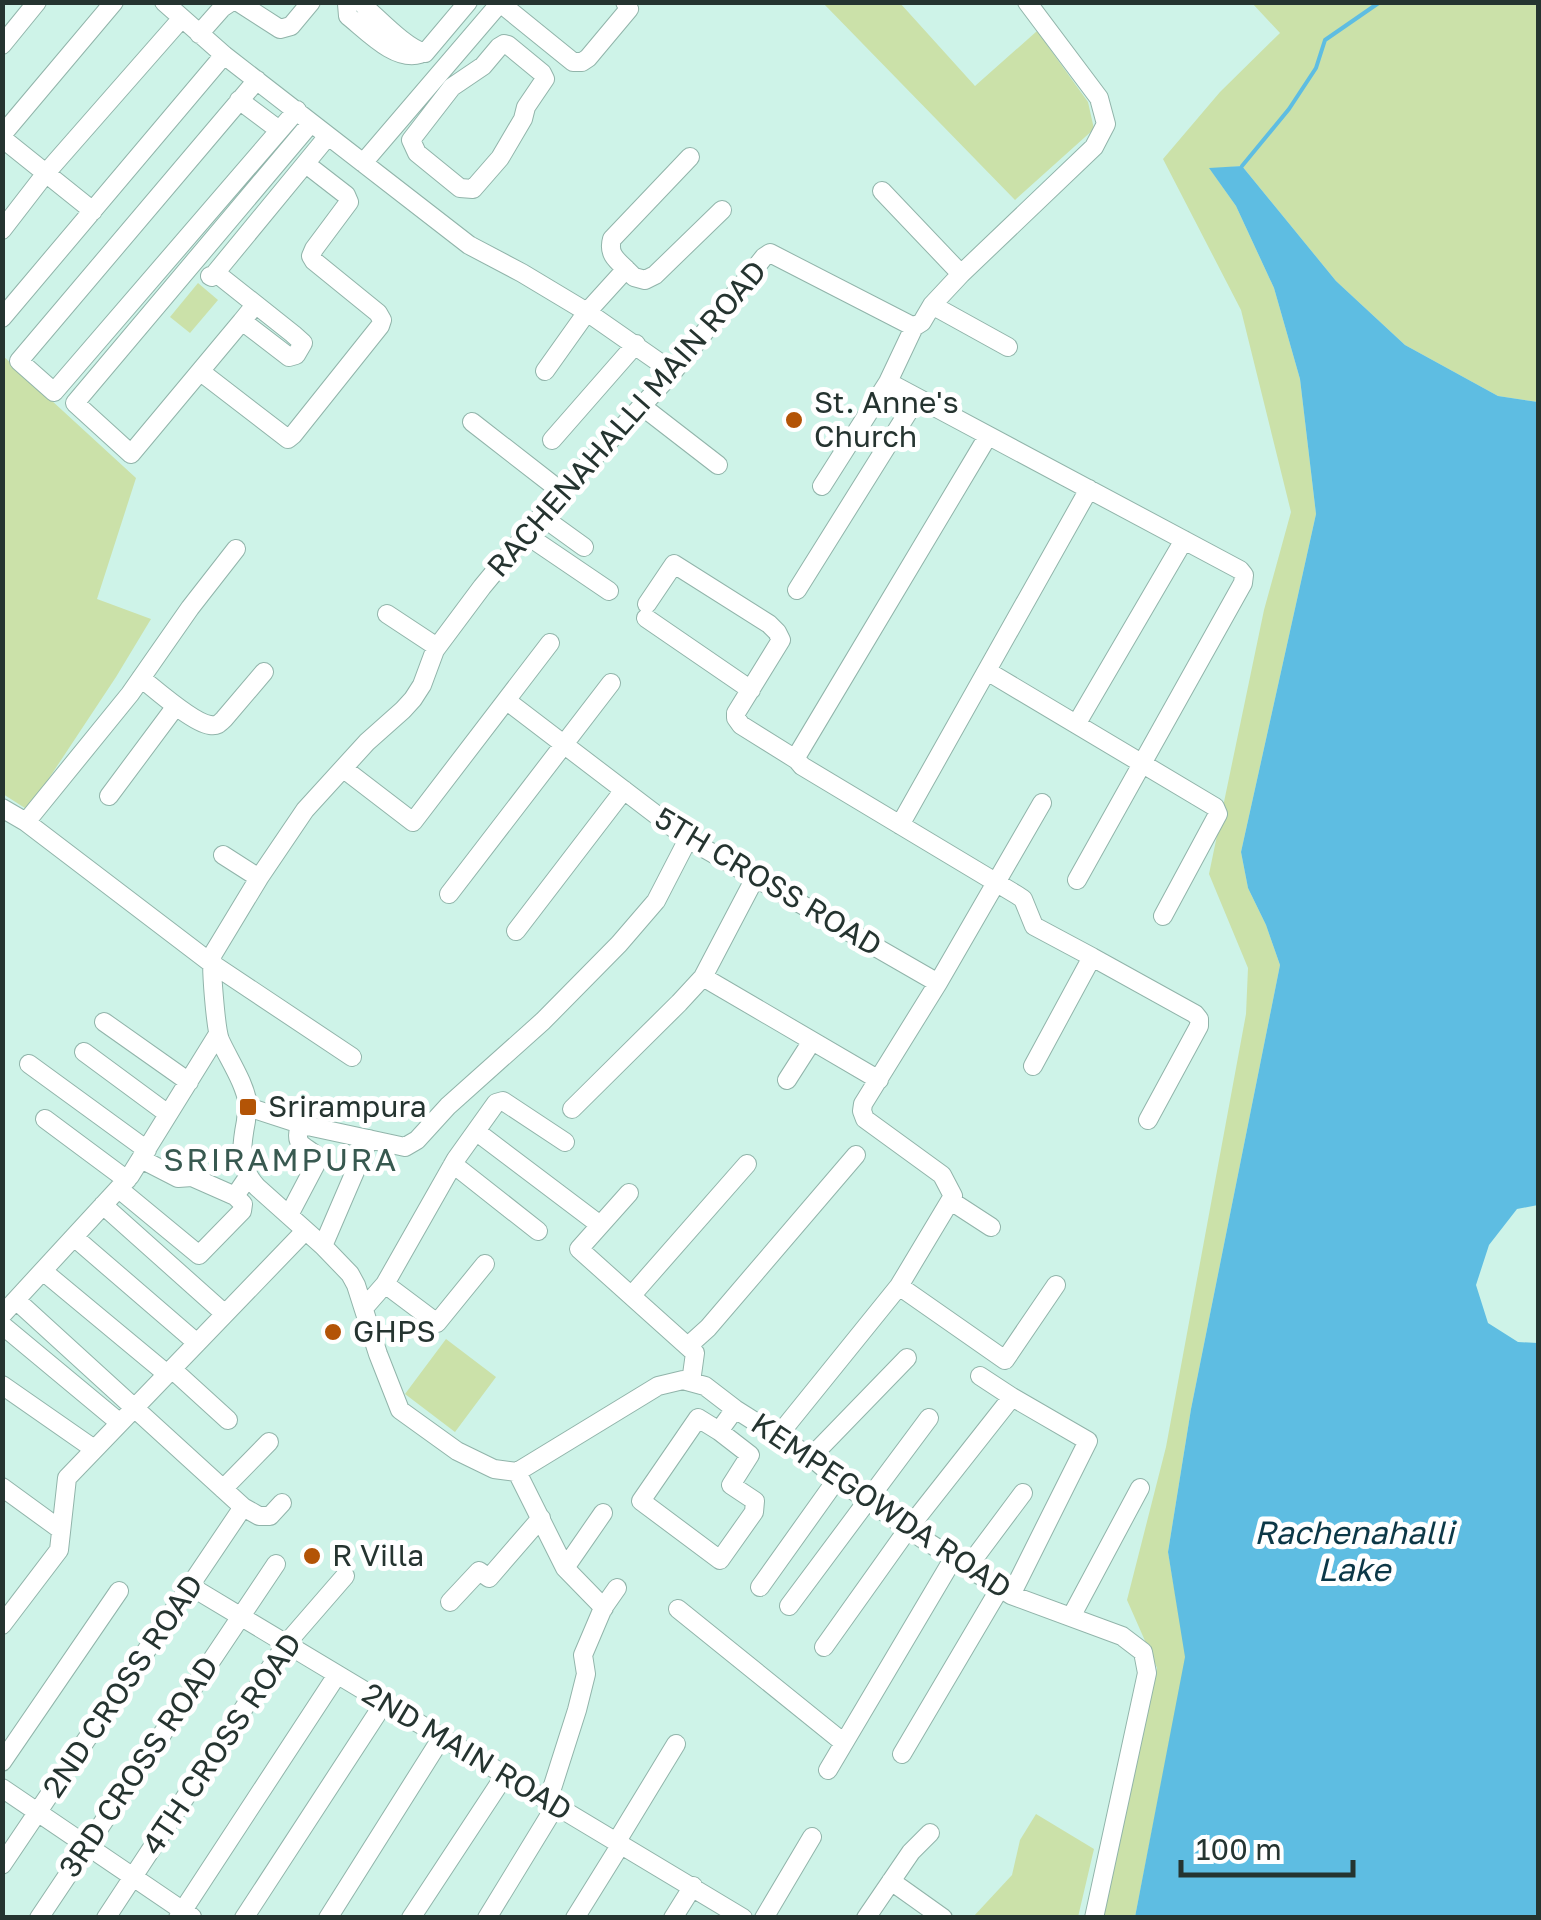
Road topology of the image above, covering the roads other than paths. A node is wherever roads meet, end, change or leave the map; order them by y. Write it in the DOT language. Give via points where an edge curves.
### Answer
graph roads {
  1 [pos="38,2"];
  2 [pos="114,2"];
  3 [pos="164,2"];
  4 [pos="311,2"];
  5 [pos="364,2"];
  6 [pos="625,2"];
  7 [pos="1026,2"];
  8 [pos="228,3"];
  9 [pos="500,3"];
  10 [pos="346,4"];
  11 [pos="466,5"];
  12 [pos="480,26"];
  13 [pos="192,27"];
  14 [pos="273,34"];
  15 [pos="2,44"];
  16 [pos="425,53"];
  17 [pos="224,55"];
  18 [pos="257,80"];
  19 [pos="445,81"];
  20 [pos="239,100"];
  21 [pos="304,116"];
  22 [pos="278,130"];
  23 [pos="328,136"];
  24 [pos="2,137"];
  25 [pos="690,157"];
  26 [pos="363,163"];
  27 [pos="306,164"];
  28 [pos="46,174"];
  29 [pos="882,191"];
  30 [pos="722,210"];
  31 [pos="93,211"];
  32 [pos="2,230"];
  33 [pos="197,259"];
  34 [pos="626,269"];
  35 [pos="215,274"];
  36 [pos="961,274"];
  37 [pos="255,304"];
  38 [pos="932,305"];
  39 [pos="587,312"];
  40 [pos="2,318"];
  41 [pos="242,321"];
  42 [pos="914,328"];
  43 [pos="636,344"];
  44 [pos="1008,346"];
  45 [pos="544,371"];
  46 [pos="201,372"];
  47 [pos="674,372"];
  48 [pos="888,382"];
  49 [pos="917,398"];
  50 [pos="642,407"];
  51 [pos="472,422"];
  52 [pos="988,436"];
  53 [pos="552,440"];
  54 [pos="718,464"];
  55 [pos="822,486"];
  56 [pos="1089,489"];
  57 [pos="562,492"];
  58 [pos="541,516"];
  59 [pos="525,534"];
  60 [pos="1184,540"];
  61 [pos="584,548"];
  62 [pos="236,549"];
  63 [pos="797,590"];
  64 [pos="609,591"];
  65 [pos="387,614"];
  66 [pos="550,643"];
  67 [pos="437,647"];
  68 [pos="987,671"];
  69 [pos="264,672"];
  70 [pos="141,678"];
  71 [pos="611,683"];
  72 [pos="751,690"];
  73 [pos="507,701"];
  74 [pos="176,706"];
  75 [pos="1077,724"];
  76 [pos="563,743"];
  77 [pos="798,760"];
  78 [pos="1143,762"];
  79 [pos="344,768"];
  80 [pos="624,790"];
  81 [pos="109,796"];
  82 [pos="1042,802"];
  83 [pos="2,808"];
  84 [pos="26,822"];
  85 [pos="900,825"];
  86 [pos="688,839"];
  87 [pos="222,855"];
  88 [pos="258,878"];
  89 [pos="754,878"];
  90 [pos="1077,880"];
  91 [pos="997,883"];
  92 [pos="450,894"];
  93 [pos="1164,916"];
  94 [pos="516,932"];
  95 [pos="1092,958"];
  96 [pos="210,963"];
  97 [pos="702,976"];
  98 [pos="938,983"];
  99 [pos="104,1022"];
  100 [pos="218,1034"];
  101 [pos="812,1041"];
  102 [pos="84,1052"];
  103 [pos="352,1057"];
  104 [pos="29,1064"];
  105 [pos="1033,1066"];
  106 [pos="788,1080"];
  107 [pos="878,1080"];
  108 [pos="189,1082"];
  109 [pos="248,1107"];
  110 [pos="572,1109"];
  111 [pos="168,1114"];
  112 [pos="46,1119"];
  113 [pos="1148,1120"];
  114 [pos="300,1124"];
  115 [pos="478,1132"];
  116 [pos="368,1139"];
  117 [pos="565,1142"];
  118 [pos="144,1154"];
  119 [pos="856,1156"];
  120 [pos="454,1164"];
  121 [pos="747,1164"];
  122 [pos="248,1177"];
  123 [pos="123,1184"];
  124 [pos="629,1193"];
  125 [pos="236,1196"];
  126 [pos="950,1201"];
  127 [pos="103,1205"];
  128 [pos="289,1216"];
  129 [pos="600,1225"];
  130 [pos="991,1227"];
  131 [pos="306,1231"];
  132 [pos="538,1231"];
  133 [pos="74,1237"];
  134 [pos="323,1246"];
  135 [pos="485,1264"];
  136 [pos="42,1271"];
  137 [pos="386,1284"];
  138 [pos="1056,1285"];
  139 [pos="900,1286"];
  140 [pos="632,1295"];
  141 [pos="16,1300"];
  142 [pos="364,1308"];
  143 [pos="225,1314"];
  144 [pos="2,1316"];
  145 [pos="2,1325"];
  146 [pos="197,1343"];
  147 [pos="688,1346"];
  148 [pos="906,1358"];
  149 [pos="170,1372"];
  150 [pos="980,1376"];
  151 [pos="698,1384"];
  152 [pos="2,1385"];
  153 [pos="1012,1397"];
  154 [pos="135,1408"];
  155 [pos="740,1412"];
  156 [pos="929,1418"];
  157 [pos="228,1420"];
  158 [pos="120,1422"];
  159 [pos="724,1435"];
  160 [pos="778,1437"];
  161 [pos="269,1442"];
  162 [pos="94,1449"];
  163 [pos="811,1458"];
  164 [pos="518,1472"];
  165 [pos="837,1479"];
  166 [pos="2,1487"];
  167 [pos="1140,1488"];
  168 [pos="224,1489"];
  169 [pos="1023,1494"];
  170 [pos="866,1500"];
  171 [pos="282,1503"];
  172 [pos="243,1507"];
  173 [pos="604,1513"];
  174 [pos="541,1518"];
  175 [pos="908,1529"];
  176 [pos="61,1530"];
  177 [pos="960,1563"];
  178 [pos="276,1564"];
  179 [pos="566,1568"];
  180 [pos="345,1576"];
  181 [pos="190,1586"];
  182 [pos="760,1587"];
  183 [pos="617,1588"];
  184 [pos="118,1590"];
  185 [pos="1005,1592"];
  186 [pos="450,1602"];
  187 [pos="789,1606"];
  188 [pos="604,1608"];
  189 [pos="678,1609"];
  190 [pos="240,1617"];
  191 [pos="1071,1618"];
  192 [pos="2,1625"];
  193 [pos="286,1644"];
  194 [pos="824,1647"];
  195 [pos="338,1675"];
  196 [pos="384,1703"];
  197 [pos="442,1737"];
  198 [pos="844,1743"];
  199 [pos="676,1744"];
  200 [pos="902,1754"];
  201 [pos="2,1762"];
  202 [pos="828,1770"];
  203 [pos="504,1775"];
  204 [pos="2,1788"];
  205 [pos="552,1803"];
  206 [pos="39,1813"];
  207 [pos="930,1833"];
  208 [pos="812,1836"];
  209 [pos="619,1842"];
  210 [pos="88,1845"];
  211 [pos="2,1866"];
  212 [pos="132,1876"];
  213 [pos="891,1881"];
  214 [pos="693,1886"];
  215 [pos="185,1915"];
  216 [pos="39,1918"];
  217 [pos="106,1918"];
  218 [pos="244,1918"];
  219 [pos="328,1918"];
  220 [pos="410,1918"];
  221 [pos="487,1918"];
  222 [pos="575,1918"];
  223 [pos="673,1918"];
  224 [pos="744,1918"];
  225 [pos="764,1918"];
  226 [pos="866,1918"];
  227 [pos="944,1918"];
  228 [pos="1094,1918"];
  1 -- 15 [label="street"];
  2 -- 24 [label="street"];
  3 -- 13 [label="street"];
  4 -- 8 [label="street" via="280,29"];
  5 -- 16 [label="street"];
  6 -- 9 [label="street" via="629,9 582,62 573,62"];
  7 -- 36 [label="street" via="1099,98 1106,124 1094,147"];
  8 -- 13 [label="street"];
  8 -- 14 [label="street" via="254,28"];
  9 -- 12 [label="street"];
  10 -- 16 [label="street" via="348,16 391,49 412,57"];
  11 -- 12 [label="street"];
  11 -- 16 [label="street"];
  12 -- 19 [label="street"];
  13 -- 17 [label="street"];
  13 -- 28 [label="street"];
  17 -- 18 [label="street"];
  17 -- 31 [label="street"];
  18 -- 20 [label="street"];
  18 -- 21 [label="street"];
  19 -- 19 [label="street" via="483,66 504,44 545,76 500,158 470,190 417,153 411,140"];
  19 -- 26 [label="street"];
  20 -- 22 [label="street"];
  20 -- 22 [label="street" via="19,361 54,392"];
  21 -- 22 [label="street"];
  21 -- 23 [label="street"];
  21 -- 33 [label="street"];
  23 -- 26 [label="street"];
  23 -- 27 [label="street"];
  24 -- 28 [label="street"];
  25 -- 34 [label="street" via="612,238 613,256"];
  26 -- 39 [label="street" via="468,246"];
  27 -- 35 [label="street"];
  27 -- 46 [label="street" via="350,202 311,256 378,313 380,326 288,439"];
  28 -- 31 [label="street"];
  28 -- 32 [label="street"];
  29 -- 36 [label="street"];
  30 -- 34 [label="street" via="655,275 645,280"];
  31 -- 40 [label="street"];
  33 -- 35 [label="street"];
  33 -- 46 [label="street" via="75,403 131,454"];
  34 -- 39 [label="street"];
  35 -- 37 [label="street"];
  36 -- 38 [label="street"];
  37 -- 41 [label="street"];
  37 -- 41 [label="street" via="303,343 296,355 280,352"];
  38 -- 42 [label="street"];
  38 -- 44 [label="street"];
  39 -- 43 [label="street"];
  39 -- 45 [label="street"];
  41 -- 46 [label="street"];
  42 -- 47 [label="street, RACHENAHALLI MAIN ROAD" via="770,254"];
  42 -- 48 [label="street"];
  43 -- 47 [label="street"];
  43 -- 53 [label="street"];
  47 -- 50 [label="street, RACHENAHALLI MAIN ROAD"];
  48 -- 49 [label="street"];
  48 -- 55 [label="street"];
  49 -- 52 [label="street"];
  49 -- 63 [label="street"];
  50 -- 54 [label="street"];
  50 -- 57 [label="street, RACHENAHALLI MAIN ROAD"];
  51 -- 57 [label="street"];
  52 -- 56 [label="street"];
  52 -- 77 [label="street"];
  56 -- 60 [label="street"];
  56 -- 68 [label="street"];
  57 -- 58 [label="street, RACHENAHALLI MAIN ROAD"];
  58 -- 59 [label="street, RACHENAHALLI MAIN ROAD"];
  58 -- 61 [label="street"];
  59 -- 64 [label="street"];
  59 -- 67 [label="street, RACHENAHALLI MAIN ROAD"];
  60 -- 75 [label="street"];
  60 -- 78 [label="street" via="1240,570 1243,583"];
  62 -- 70 [label="street"];
  65 -- 67 [label="street"];
  66 -- 73 [label="street"];
  67 -- 79 [label="street, RACHENAHALLI MAIN ROAD" via="404,710"];
  68 -- 75 [label="street"];
  68 -- 85 [label="street"];
  69 -- 74 [label="street" via="218,724 208,726"];
  70 -- 74 [label="street"];
  70 -- 84 [label="street"];
  71 -- 76 [label="street"];
  72 -- 72 [label="street" via="780,640 777,632 672,566 646,611"];
  72 -- 77 [label="street" via="736,718"];
  73 -- 76 [label="street, 5TH CROSS ROAD"];
  73 -- 79 [label="street" via="413,822"];
  74 -- 81 [label="street"];
  75 -- 78 [label="street"];
  76 -- 80 [label="street, 5TH CROSS ROAD"];
  76 -- 92 [label="street"];
  77 -- 85 [label="street"];
  78 -- 90 [label="street"];
  78 -- 93 [label="street" via="1218,814"];
  79 -- 88 [label="street, RACHENAHALLI MAIN ROAD"];
  80 -- 86 [label="street, 5TH CROSS ROAD"];
  80 -- 94 [label="street"];
  82 -- 91 [label="street"];
  83 -- 84 [label="street"];
  84 -- 96 [label="street"];
  85 -- 91 [label="street"];
  86 -- 89 [label="street, 5TH CROSS ROAD"];
  86 -- 116 [label="street" via="656,901 619,944 417,1140 405,1147"];
  87 -- 88 [label="street"];
  88 -- 96 [label="street, RACHENAHALLI MAIN ROAD"];
  89 -- 97 [label="street"];
  89 -- 98 [label="street, 5TH CROSS ROAD"];
  91 -- 95 [label="street" via="1022,899 1038,929"];
  91 -- 98 [label="street"];
  95 -- 105 [label="street"];
  95 -- 113 [label="street" via="1200,1019"];
  96 -- 100 [label="street"];
  96 -- 103 [label="street"];
  97 -- 101 [label="street"];
  97 -- 110 [label="street"];
  98 -- 107 [label="street"];
  99 -- 108 [label="street"];
  100 -- 108 [label="street"];
  100 -- 109 [label="street"];
  101 -- 106 [label="street"];
  101 -- 107 [label="street"];
  102 -- 111 [label="street"];
  104 -- 118 [label="street"];
  107 -- 126 [label="street" via="864,1104 865,1120 942,1175"];
  108 -- 111 [label="street"];
  109 -- 114 [label="street"];
  109 -- 122 [label="street" via="241,1152"];
  111 -- 118 [label="street"];
  112 -- 123 [label="street"];
  114 -- 116 [label="street"];
  114 -- 128 [label="street" via="298,1142 319,1158"];
  115 -- 117 [label="street" via="503,1101"];
  115 -- 120 [label="street"];
  115 -- 129 [label="street"];
  116 -- 134 [label="street"];
  118 -- 123 [label="street"];
  118 -- 125 [label="street" via="178,1178 192,1177"];
  119 -- 147 [label="street"];
  120 -- 132 [label="street"];
  120 -- 137 [label="street"];
  121 -- 140 [label="street"];
  122 -- 125 [label="street"];
  122 -- 128 [label="street"];
  123 -- 125 [label="street" via="200,1255 242,1210"];
  123 -- 127 [label="street"];
  124 -- 129 [label="street"];
  126 -- 130 [label="street"];
  126 -- 139 [label="street"];
  127 -- 133 [label="street"];
  127 -- 143 [label="street"];
  128 -- 131 [label="street"];
  129 -- 140 [label="street" via="579,1249"];
  131 -- 134 [label="street"];
  131 -- 143 [label="street"];
  133 -- 136 [label="street"];
  133 -- 146 [label="street"];
  134 -- 142 [label="street" via="350,1274"];
  135 -- 137 [label="street" via="437,1323"];
  136 -- 141 [label="street"];
  136 -- 149 [label="street"];
  137 -- 142 [label="street"];
  138 -- 139 [label="street" via="1005,1360"];
  139 -- 160 [label="street"];
  140 -- 147 [label="street"];
  141 -- 144 [label="street"];
  141 -- 154 [label="street"];
  142 -- 164 [label="street" via="400,1410 457,1450"];
  143 -- 146 [label="street"];
  145 -- 158 [label="street"];
  146 -- 149 [label="street"];
  147 -- 151 [label="street" via="696,1353"];
  148 -- 163 [label="street"];
  149 -- 154 [label="street"];
  149 -- 157 [label="street"];
  150 -- 153 [label="street"];
  151 -- 155 [label="street, KEMPEGOWDA ROAD"];
  151 -- 164 [label="street" via="658,1386"];
  152 -- 162 [label="street"];
  153 -- 175 [label="street"];
  153 -- 185 [label="street" via="1088,1440"];
  154 -- 158 [label="street"];
  154 -- 168 [label="street"];
  155 -- 159 [label="street"];
  155 -- 160 [label="street, KEMPEGOWDA ROAD"];
  156 -- 170 [label="street"];
  158 -- 162 [label="street"];
  159 -- 159 [label="street" via="750,1455 731,1484 755,1501 720,1560 641,1501 698,1418"];
  160 -- 163 [label="street, KEMPEGOWDA ROAD"];
  161 -- 168 [label="street"];
  162 -- 176 [label="street" via="66,1478"];
  163 -- 165 [label="street, KEMPEGOWDA ROAD"];
  164 -- 174 [label="street"];
  165 -- 170 [label="street, KEMPEGOWDA ROAD"];
  165 -- 182 [label="street"];
  166 -- 176 [label="street"];
  167 -- 191 [label="street"];
  168 -- 172 [label="street"];
  169 -- 177 [label="street"];
  170 -- 175 [label="street, KEMPEGOWDA ROAD"];
  170 -- 187 [label="street"];
  171 -- 172 [label="street" via="270,1516"];
  172 -- 181 [label="street, 2ND CROSS ROAD"];
  173 -- 179 [label="street"];
  174 -- 179 [label="street"];
  174 -- 186 [label="street" via="489,1578 479,1571"];
  175 -- 177 [label="street, KEMPEGOWDA ROAD"];
  175 -- 194 [label="street"];
  176 -- 192 [label="street" via="59,1550"];
  177 -- 185 [label="street, KEMPEGOWDA ROAD"];
  177 -- 198 [label="street"];
  178 -- 190 [label="street, 3RD CROSS ROAD"];
  179 -- 188 [label="street"];
  180 -- 193 [label="street, 4TH CROSS ROAD"];
  181 -- 190 [label="street, 2ND MAIN ROAD"];
  181 -- 206 [label="street, 2ND CROSS ROAD"];
  183 -- 188 [label="street"];
  184 -- 201 [label="street"];
  185 -- 191 [label="street, KEMPEGOWDA ROAD"];
  185 -- 200 [label="street"];
  188 -- 205 [label="street" via="583,1654 586,1674"];
  189 -- 198 [label="street"];
  190 -- 193 [label="street, 2ND MAIN ROAD"];
  190 -- 210 [label="street, 3RD CROSS ROAD"];
  191 -- 228 [label="street, KEMPEGOWDA ROAD" via="1122,1636 1143,1652 1147,1673"];
  193 -- 195 [label="street, 2ND MAIN ROAD"];
  193 -- 212 [label="street, 4TH CROSS ROAD"];
  195 -- 196 [label="street, 2ND MAIN ROAD"];
  195 -- 215 [label="street"];
  196 -- 197 [label="street, 2ND MAIN ROAD"];
  196 -- 218 [label="street"];
  197 -- 203 [label="street, 2ND MAIN ROAD"];
  197 -- 219 [label="street"];
  198 -- 202 [label="street"];
  199 -- 209 [label="street"];
  203 -- 205 [label="street, 2ND MAIN ROAD"];
  203 -- 220 [label="street"];
  204 -- 206 [label="street"];
  205 -- 209 [label="street, 2ND MAIN ROAD"];
  205 -- 221 [label="street"];
  206 -- 210 [label="street"];
  206 -- 211 [label="street, 2ND CROSS ROAD"];
  207 -- 213 [label="street"];
  208 -- 225 [label="street"];
  209 -- 214 [label="street, 2ND MAIN ROAD"];
  209 -- 222 [label="street"];
  210 -- 212 [label="street"];
  210 -- 216 [label="street, 3RD CROSS ROAD"];
  212 -- 215 [label="street"];
  212 -- 217 [label="street, 4TH CROSS ROAD"];
  213 -- 226 [label="street"];
  213 -- 227 [label="street"];
  214 -- 223 [label="street"];
  214 -- 224 [label="street, 2ND MAIN ROAD"];
}
